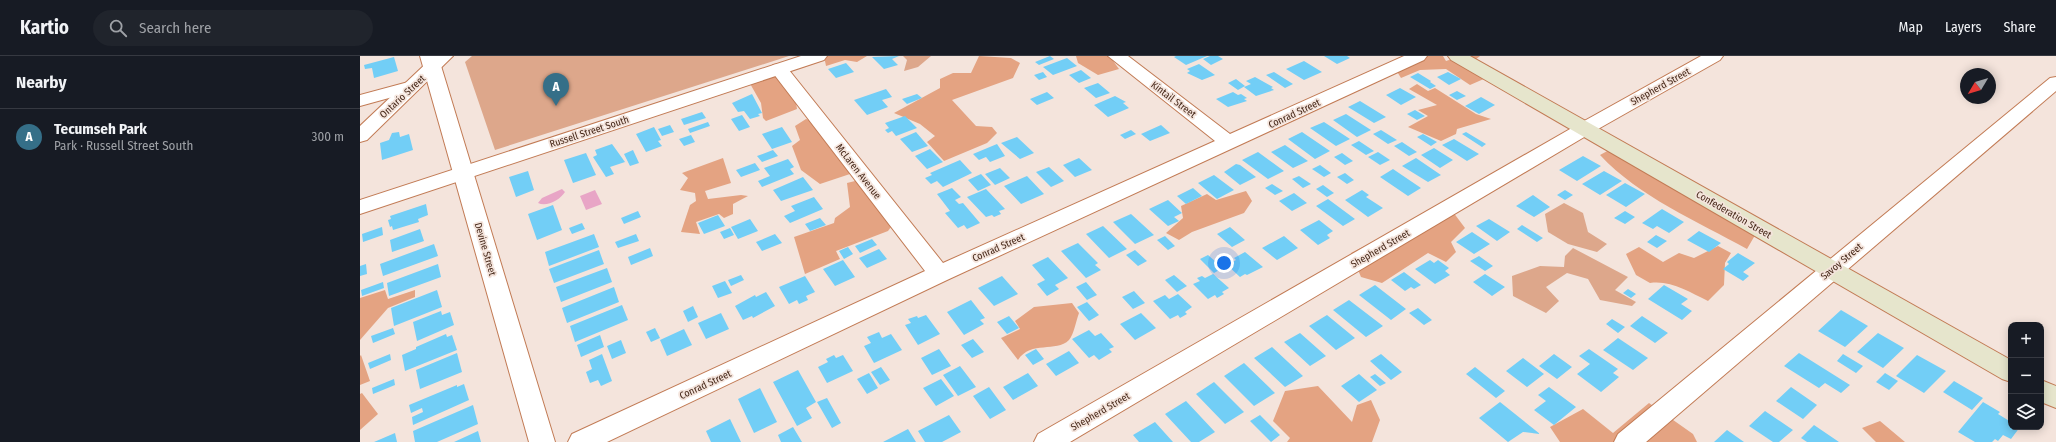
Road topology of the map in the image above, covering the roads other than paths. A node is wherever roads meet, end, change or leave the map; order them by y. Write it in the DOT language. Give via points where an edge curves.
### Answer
graph roads {
  1 [pos="818,56"];
  2 [pos="1117,56"];
  3 [pos="1418,56"];
  4 [pos="1457,56"];
  5 [pos="1714,56"];
  6 [pos="435,60"];
  7 [pos="779,69"];
  8 [pos="2056,82"];
  9 [pos="412,86"];
  10 [pos="360,101"];
  11 [pos="1584,129"];
  12 [pos="360,136"];
  13 [pos="1230,143"];
  14 [pos="464,172"];
  15 [pos="360,207"];
  16 [pos="1831,269"];
  17 [pos="940,274"];
  18 [pos="2008,370"];
  19 [pos="2044,392"];
  20 [pos="2056,398"];
  21 [pos="542,442"];
  22 [pos="581,442"];
  23 [pos="1047,442"];
  24 [pos="1627,442"];
  1 -- 7 [label="street, Russell Street South"];
  2 -- 13 [label="street, Kintail Street"];
  3 -- 13 [label="street, Conrad Street"];
  4 -- 11 [label="main road, Confederation Street"];
  5 -- 11 [label="street, Shepherd Street"];
  6 -- 9 [label="street, Ontario Street"];
  6 -- 14 [label="street, Devine Street"];
  7 -- 14 [label="street, Russell Street South"];
  7 -- 17 [label="street, McLaren Avenue"];
  8 -- 16 [label="street, Savoy Street"];
  9 -- 10 [label="street"];
  9 -- 12 [label="street, Ontario Street"];
  11 -- 16 [label="main road, Confederation Street"];
  11 -- 23 [label="street, Shepherd Street"];
  13 -- 17 [label="street, Conrad Street"];
  14 -- 15 [label="street, Russell Street South"];
  14 -- 21 [label="street, Devine Street"];
  16 -- 18 [label="main road, Confederation Street"];
  16 -- 24 [label="street, Savoy Street"];
  17 -- 22 [label="street, Conrad Street"];
  19 -- 20 [label="main road"];
}
